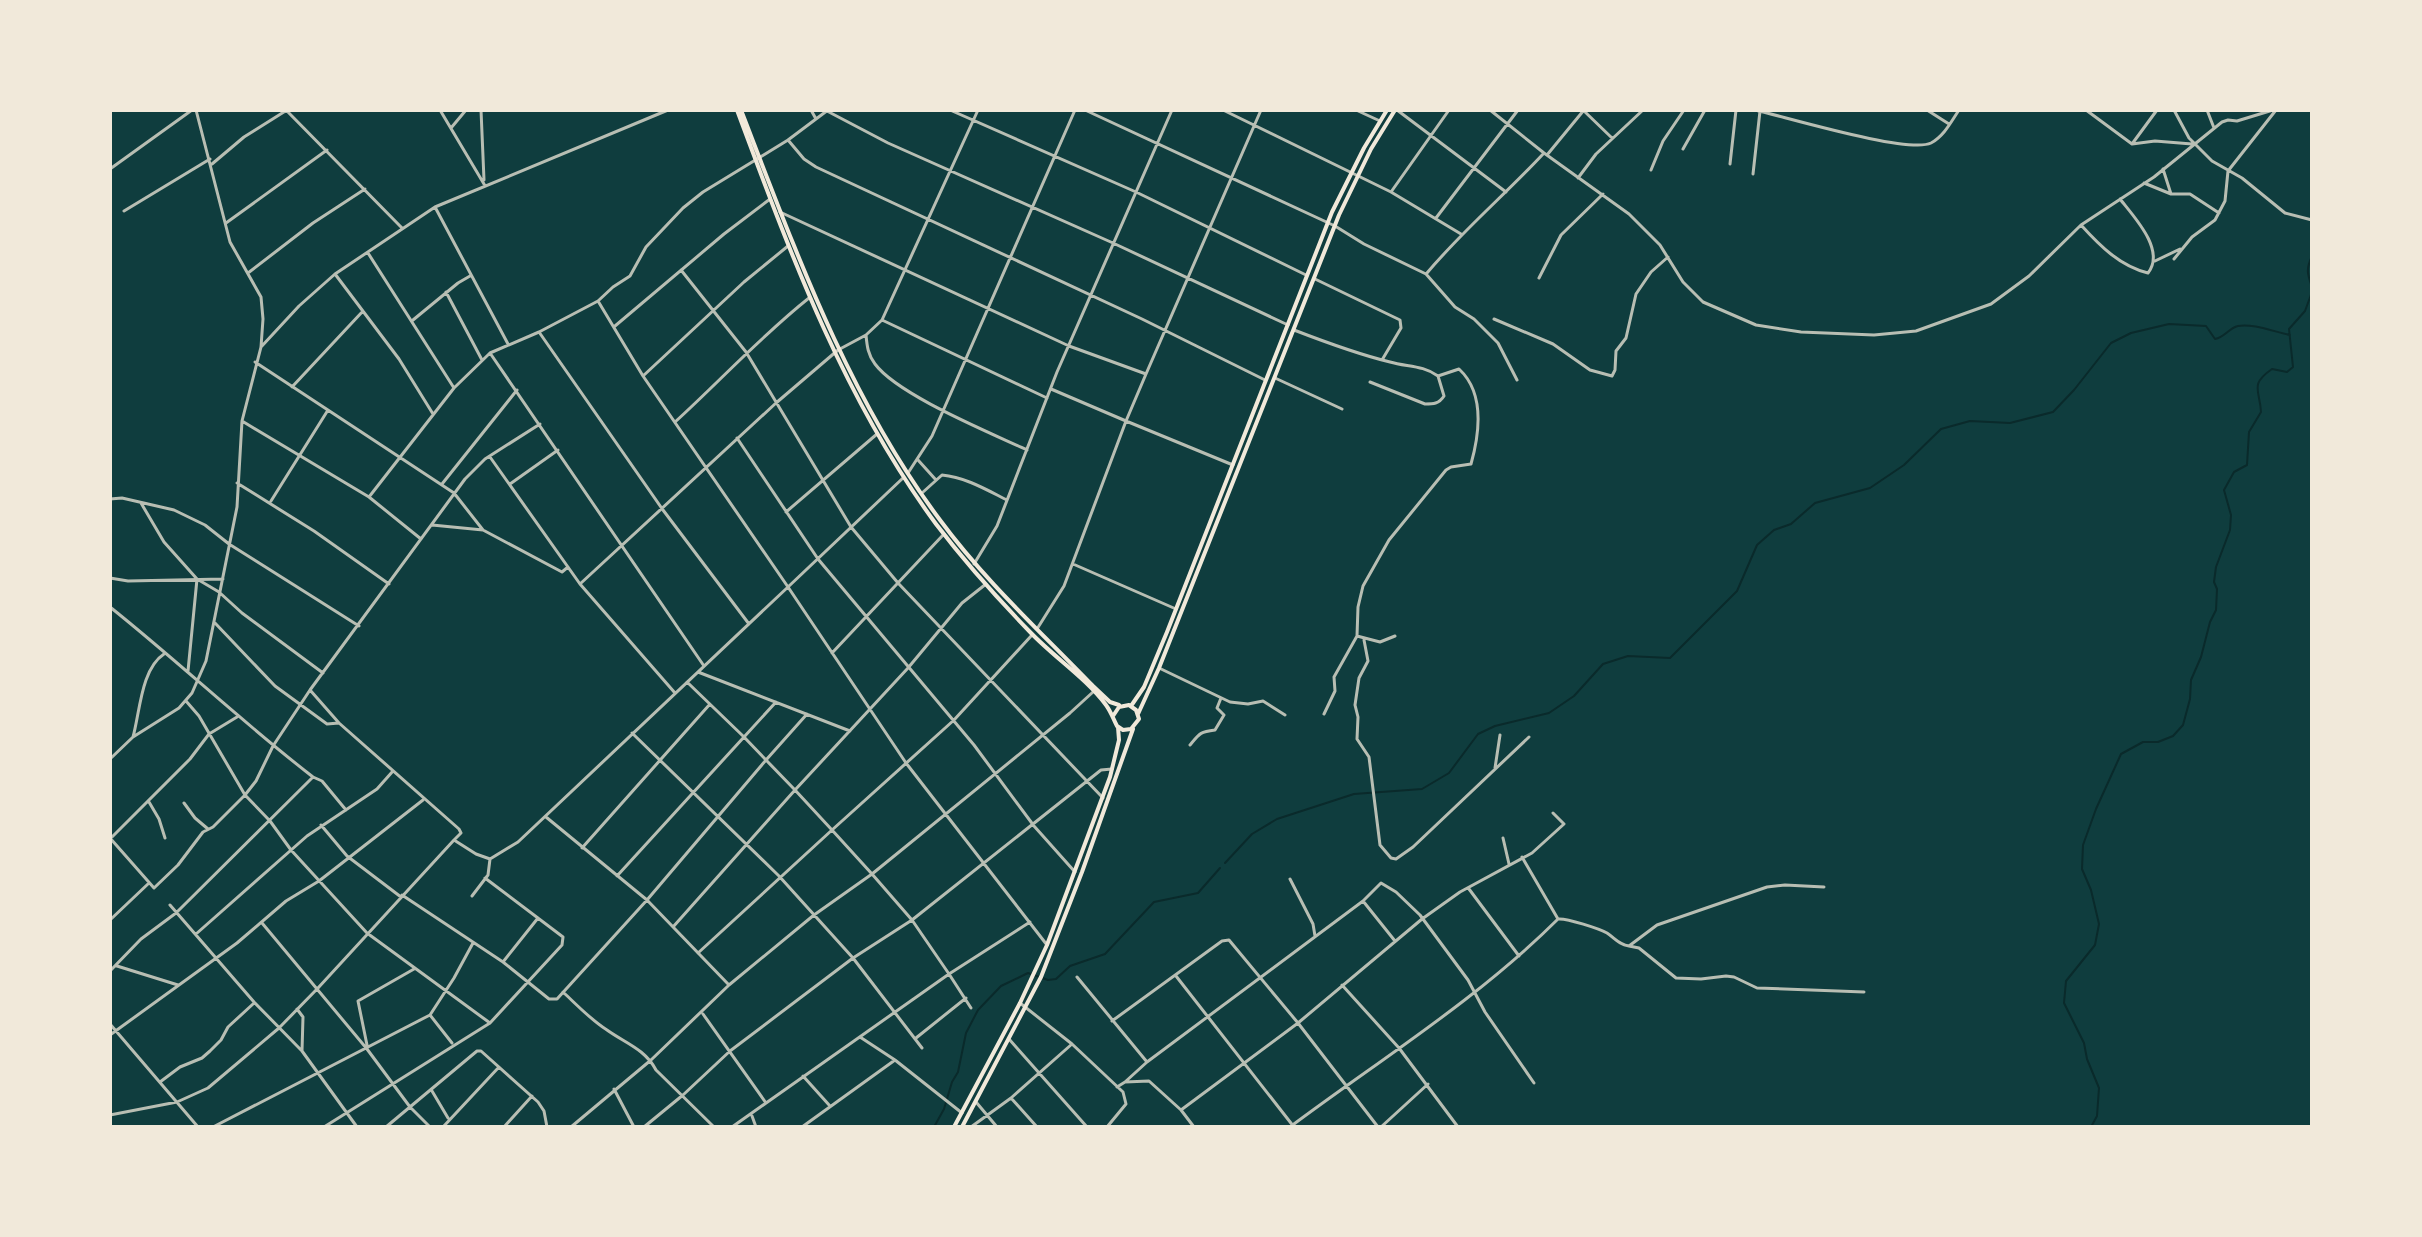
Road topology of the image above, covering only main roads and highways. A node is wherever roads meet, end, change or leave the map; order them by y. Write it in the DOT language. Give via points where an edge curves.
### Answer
graph roads {
  1 [pos="739,110"];
  2 [pos="1387,110"];
  3 [pos="1396,110"];
  4 [pos="758,159"];
  5 [pos="1311,277"];
  6 [pos="836,352"];
  7 [pos="906,475"];
  8 [pos="1230,482"];
  9 [pos="973,565"];
  10 [pos="1121,706"];
  11 [pos="1131,706"];
  12 [pos="1138,714"];
  13 [pos="1113,716"];
  14 [pos="1118,727"];
  15 [pos="1133,728"];
  16 [pos="954,1127"];
  17 [pos="962,1127"];
  1 -- 4 [label="main road"];
  2 -- 5 [label="main road" via="1351,172"];
  3 -- 5 [label="main road" via="1357,176"];
  4 -- 6 [label="main road"];
  4 -- 6 [label="main road" via="809,298"];
  5 -- 8 [label="main road"];
  5 -- 8 [label="main road"];
  6 -- 7 [label="main road"];
  6 -- 7 [label="main road" via="877,434"];
  7 -- 9 [label="main road"];
  7 -- 9 [label="main road" via="944,534"];
  8 -- 11 [label="main road" via="1144,687"];
  8 -- 12 [label="main road"];
  9 -- 10 [label="main road" via="1110,702"];
  9 -- 13 [label="main road" via="1032,635"];
  10 -- 11 [label="main road"];
  10 -- 13 [label="main road"];
  11 -- 12 [label="main road"];
  12 -- 15 [label="main road"];
  13 -- 14 [label="main road"];
  14 -- 15 [label="main road"];
  14 -- 16 [label="main road" via="1103,798 1047,945"];
  15 -- 17 [label="main road" via="1041,977"];
}
